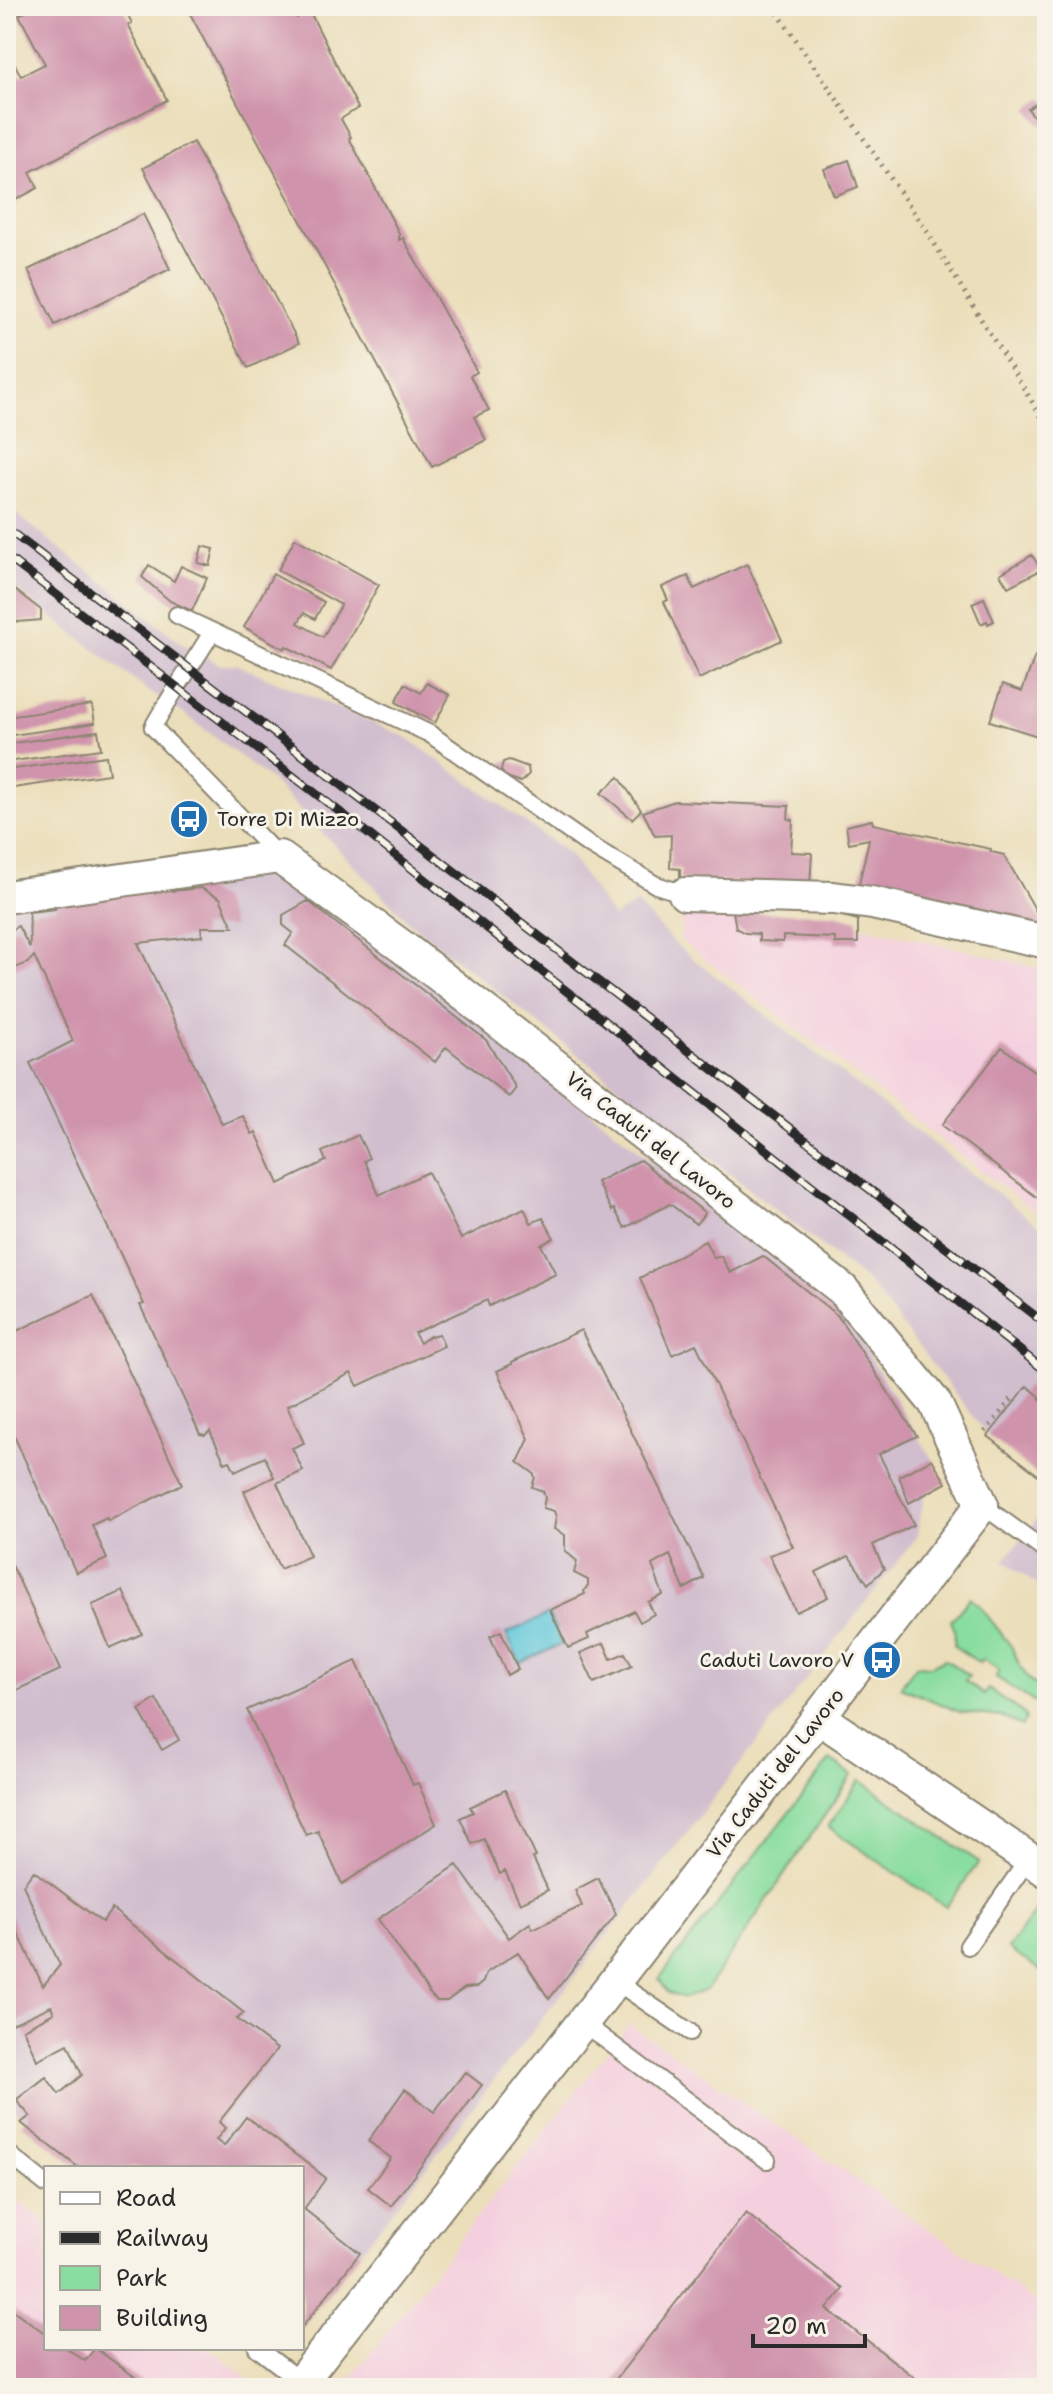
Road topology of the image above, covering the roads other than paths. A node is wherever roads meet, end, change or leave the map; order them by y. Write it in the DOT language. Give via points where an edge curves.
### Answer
graph roads {
  1 [pos="177,615"];
  2 [pos="212,632"];
  3 [pos="279,857"];
  4 [pos="685,894"];
  5 [pos="6,897"];
  6 [pos="1047,942"];
  7 [pos="982,1505"];
  8 [pos="1047,1552"];
  9 [pos="818,1717"];
  10 [pos="1038,1865"];
  11 [pos="968,1946"];
  12 [pos="615,1981"];
  13 [pos="583,2023"];
  14 [pos="690,2032"];
  15 [pos="6,2152"];
  16 [pos="767,2160"];
  17 [pos="44,2182"];
  18 [pos="259,2350"];
  19 [pos="299,2385"];
  1 -- 2 [label="lane"];
  2 -- 3 [label="lane" via="153,727"];
  2 -- 4 [label="lane" via="430,734 586,843 656,885"];
  3 -- 5 [label="street"];
  3 -- 7 [label="street, Via Caduti del Lavoro" via="842,1289 935,1403"];
  4 -- 6 [label="street" via="872,903"];
  7 -- 8 [label="lane"];
  7 -- 9 [label="street, Via Caduti del Lavoro"];
  9 -- 10 [label="street"];
  9 -- 12 [label="street, Via Caduti del Lavoro"];
  10 -- 11 [label="lane"];
  12 -- 13 [label="street, Via Caduti del Lavoro"];
  12 -- 14 [label="lane"];
  13 -- 16 [label="lane"];
  13 -- 19 [label="street, Via Caduti del Lavoro"];
  15 -- 17 [label="lane"];
  18 -- 19 [label="lane"];
}
